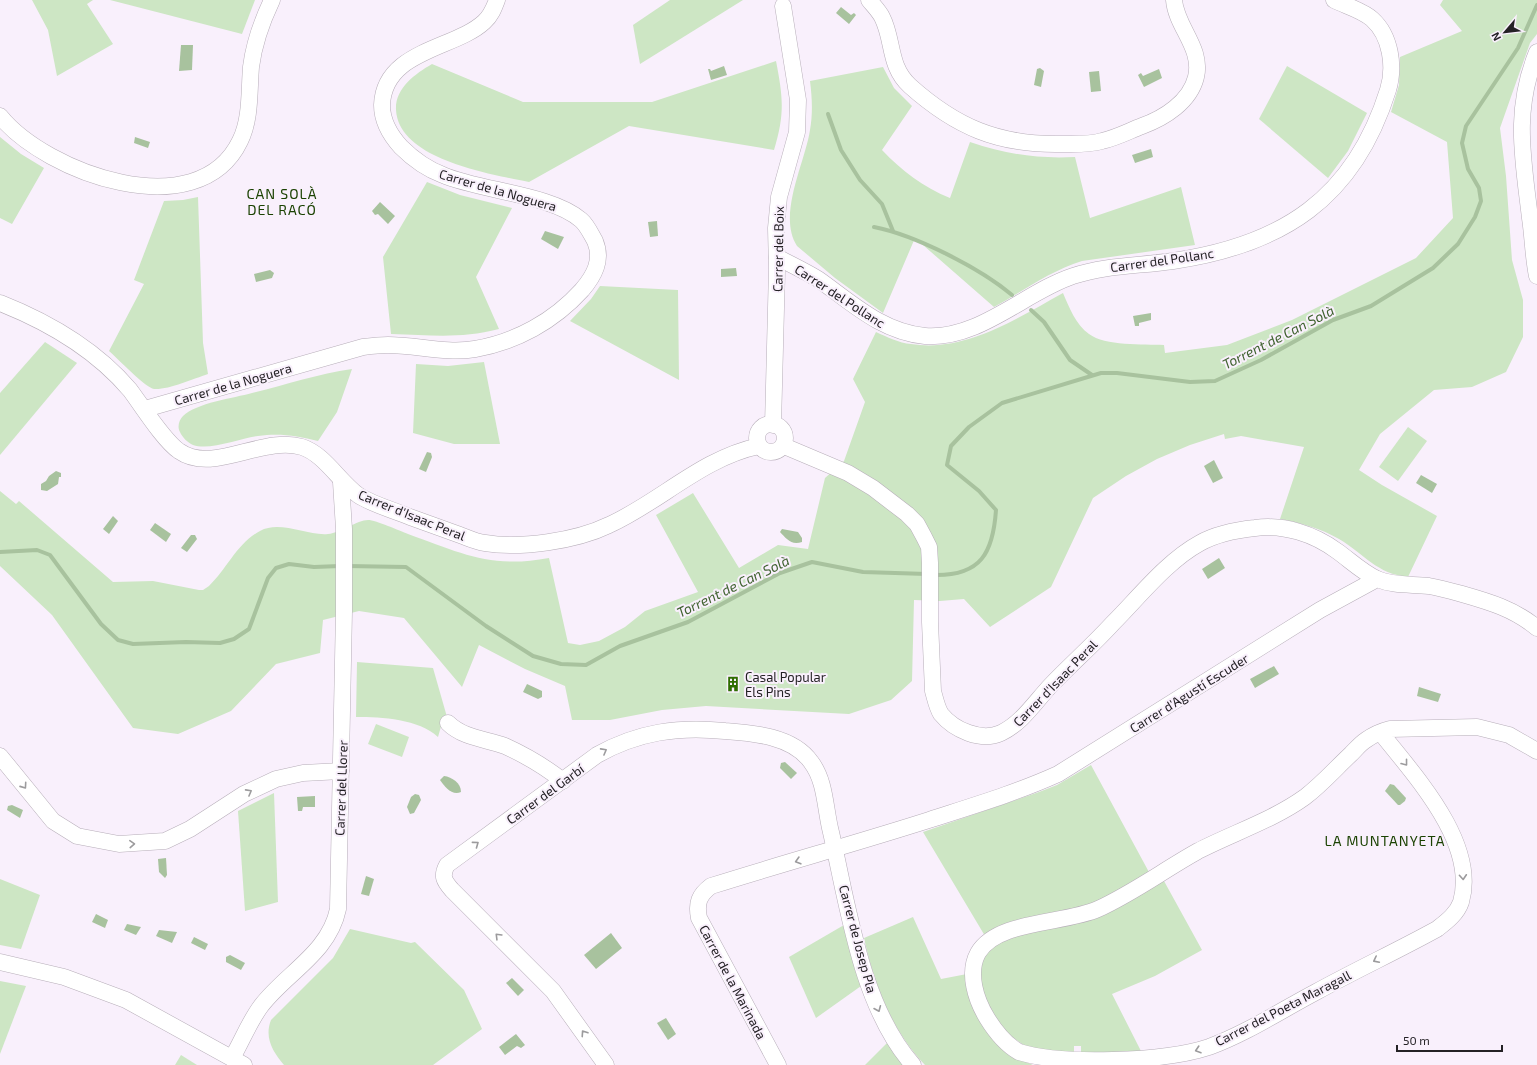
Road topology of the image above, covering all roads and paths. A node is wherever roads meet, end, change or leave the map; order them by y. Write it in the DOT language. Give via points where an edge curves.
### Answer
graph roads {
  1 [pos="272,0"];
  2 [pos="497,0"];
  3 [pos="869,0"];
  4 [pos="1174,0"];
  5 [pos="1334,0"];
  6 [pos="782,2"];
  7 [pos="1537,52"];
  8 [pos="0,116"];
  9 [pos="777,257"];
  10 [pos="1537,276"];
  11 [pos="0,303"];
  12 [pos="145,409"];
  13 [pos="773,424"];
  14 [pos="759,446"];
  15 [pos="784,446"];
  16 [pos="342,482"];
  17 [pos="1377,579"];
  18 [pos="1537,628"];
  19 [pos="448,723"];
  20 [pos="1381,733"];
  21 [pos="1537,751"];
  22 [pos="0,756"];
  23 [pos="341,771"];
  24 [pos="563,781"];
  25 [pos="835,850"];
  26 [pos="0,962"];
  27 [pos="238,1061"];
  28 [pos="606,1065"];
  29 [pos="778,1065"];
  30 [pos="913,1065"];
  1 -- 8 [label="street" via="254,46 245,127 240,142 222,166 207,176 166,187 118,182 94,175 51,156 7,125"];
  2 -- 12 [label="street, Carrer de la Noguera" via="485,21 476,28 429,49 397,70 384,94 384,119 395,141 428,169 460,181 559,208 583,221 597,246 599,257 597,269 584,288 562,309 543,322 510,340 492,346 456,351 386,345 363,347"];
  3 -- 4 [label="street" via="882,17 893,61 908,84 959,121 983,133 1018,142 1042,144 1102,142 1152,123 1174,109 1195,80 1196,64 1194,51 1176,14"];
  5 -- 9 [label="street, Carrer del Pollanc" via="1372,19 1386,37 1390,53 1389,84 1377,119 1358,156 1343,178 1303,215 1270,234 1208,255 1123,265 1072,276 991,320 947,334 925,336 889,327 868,316 816,278"];
  6 -- 9 [label="street, Carrer del Boix" via="798,100 797,132 779,197"];
  7 -- 10 [label="street" via="1526,88 1521,124"];
  9 -- 13 [label="street, Carrer del Boix"];
  11 -- 12 [label="street, Carrer d'Isaac Peral" via="46,324 100,361"];
  12 -- 16 [label="street, Carrer d'Isaac Peral" via="176,450 189,458 204,460 284,444 315,453"];
  13 -- 14 [label="street" via="767,424 757,434"];
  13 -- 15 [label="street" via="783,431"];
  14 -- 15 [label="street" via="769,452"];
  14 -- 16 [label="street, Carrer d'Isaac Peral" via="727,455 608,526 563,539 533,544 483,543 360,496"];
  15 -- 17 [label="street, Carrer d'Isaac Peral" via="848,473 873,488 917,524 929,547 932,680 937,703 941,713 956,727 968,733 990,736 999,734 1020,720 1046,690 1159,576 1199,543 1214,537 1256,528 1287,528 1320,541"];
  16 -- 23 [label="street, Carrer del Llorer" via="344,611"];
  17 -- 18 [label="street" via="1398,585 1441,588 1479,598 1516,613"];
  17 -- 25 [label="street, Carrer d'Agustí Escuder" via="1320,610 1058,774 971,807"];
  19 -- 24 [label="street" via="460,731 540,762"];
  20 -- 20 [label="street, Carrer del Poeta Maragall, one-way" via="1444,816 1459,856 1463,885 1461,903 1453,915 1437,929 1318,990 1240,1034 1186,1054 1137,1063 1066,1064 1021,1053 1007,1044 992,1026 976,992 974,972 977,955 989,940 1011,931 1075,917 1114,901 1196,853 1284,810 1303,798 1366,740"];
  20 -- 21 [label="street, Carrer del Poeta Maragall" via="1390,728 1477,727 1509,735"];
  22 -- 23 [label="street, one-way" via="53,821 77,836 119,844 165,840 190,829 240,797 276,779 303,773"];
  23 -- 27 [label="street, Carrer del Llorer" via="338,909 335,923 316,951 261,1006"];
  24 -- 25 [label="street, Carrer del Garbí, one-way" via="597,755 618,744 650,734 691,729 753,733 786,743 811,762 820,779"];
  28 -- 24 [label="street, Carrer del Garbí, one-way" via="553,991 452,890 443,877 447,865"];
  25 -- 29 [label="street, Carrer de la Marinada, one-way" via="711,886 698,900 697,907 703,928"];
  25 -- 30 [label="street, Carrer de Josep Pla, one-way" via="864,971 891,1037"];
  26 -- 27 [label="street" via="64,977 126,1000"];
}
